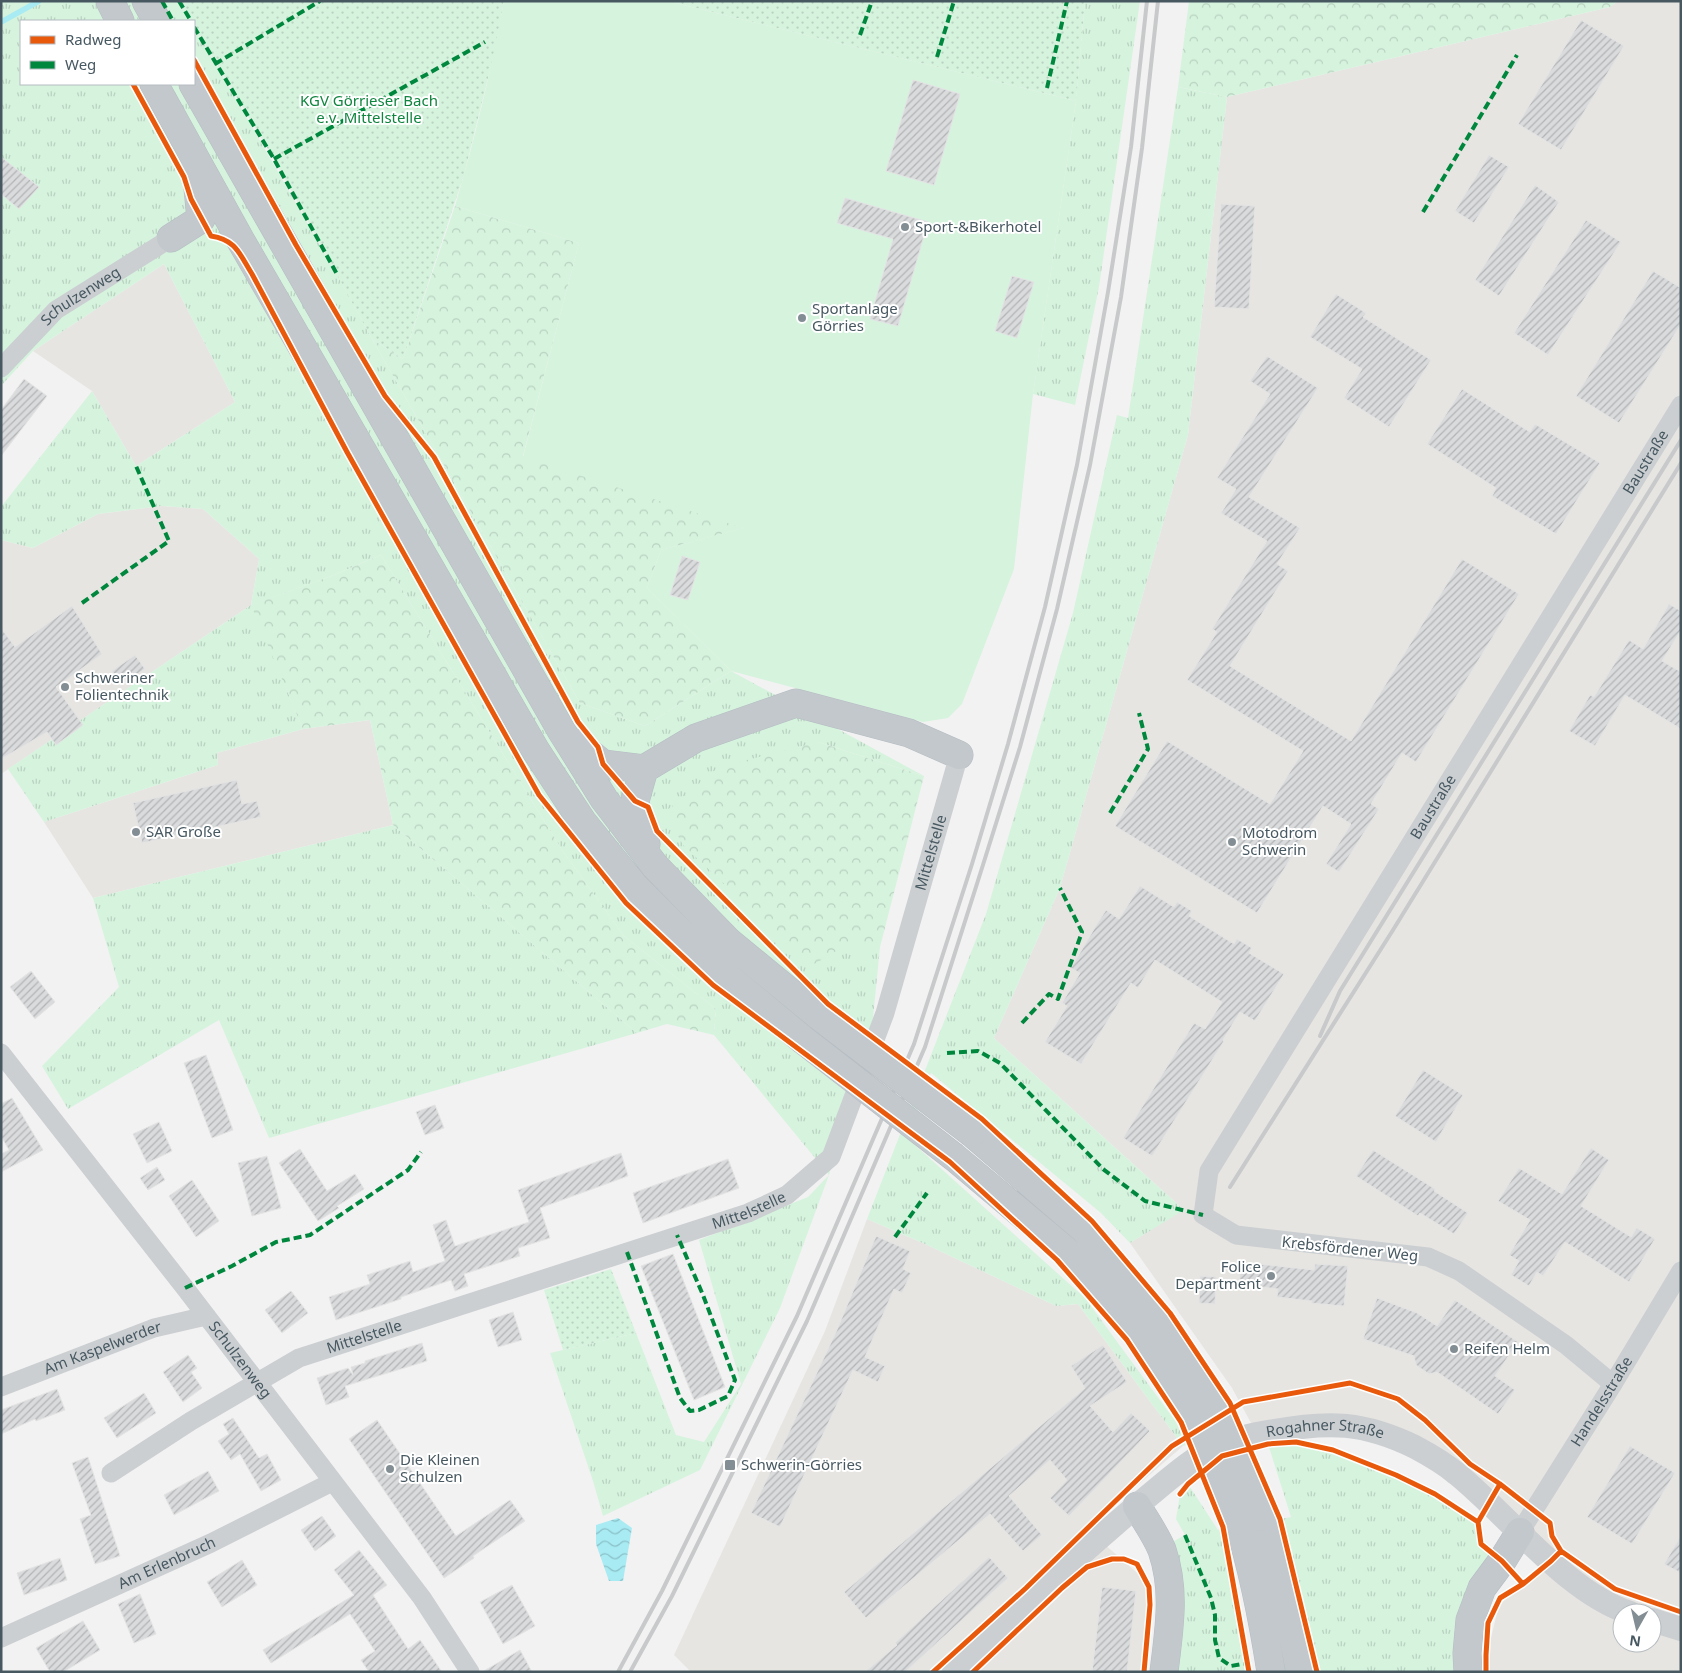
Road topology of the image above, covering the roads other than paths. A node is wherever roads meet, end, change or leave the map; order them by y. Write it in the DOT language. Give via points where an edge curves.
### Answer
graph roads {
  1 [pos="146,1"];
  2 [pos="157,20"];
  3 [pos="154,85"];
  4 [pos="155,85"];
  5 [pos="194,85"];
  6 [pos="201,219"];
  7 [pos="171,238"];
  8 [pos="241,241"];
  9 [pos="1,368"];
  10 [pos="1681,405"];
  11 [pos="561,730"];
  12 [pos="959,755"];
  13 [pos="644,769"];
  14 [pos="655,866"];
  15 [pos="1,1053"];
  16 [pos="1203,1215"];
  17 [pos="1681,1271"];
  18 [pos="206,1316"];
  19 [pos="258,1382"];
  20 [pos="1613,1384"];
  21 [pos="1,1387"];
  22 [pos="111,1473"];
  23 [pos="332,1482"];
  24 [pos="1137,1506"];
  25 [pos="1251,1519"];
  26 [pos="1520,1532"];
  27 [pos="1612,1606"];
  28 [pos="1662,1623"];
  29 [pos="1264,1626"];
  30 [pos="1681,1629"];
  31 [pos="1,1638"];
  32 [pos="470,1672"];
  33 [pos="954,1672"];
  34 [pos="1164,1672"];
  35 [pos="1262,1672"];
  36 [pos="1271,1672"];
  37 [pos="1300,1672"];
  38 [pos="1468,1672"];
  1 -- 2 [label="highway"];
  3 -- 6 [label="highway" via="198,178"];
  4 -- 8 [label="highway"];
  5 -- 11 [label="highway"];
  6 -- 7 [label="highway"];
  6 -- 8 [label="highway"];
  7 -- 9 [label="street, Schulzenweg" via="56,310"];
  8 -- 25 [label="highway, bridge" via="531,742 582,821 635,887 713,965 802,1039 954,1156 1066,1251 1134,1332 1192,1418"];
  10 -- 16 [label="street, Baustraße" via="1209,1171"];
  11 -- 13 [label="highway" via="603,764"];
  11 -- 14 [label="highway" via="604,799"];
  12 -- 13 [label="highway" via="909,733 796,703 696,738"];
  12 -- 19 [label="street, Mittelstelle" via="885,1013 831,1158 787,1195 748,1213 299,1358"];
  13 -- 14 [label="highway" via="635,801 640,829"];
  14 -- 25 [label="highway, bridge" via="729,942 819,1016 972,1132 1084,1230 1158,1320 1215,1409"];
  15 -- 18 [label="street, Schulzenweg"];
  16 -- 20 [label="street, Krebsfördener Weg" via="1236,1236 1428,1257 1459,1271 1566,1345"];
  17 -- 20 [label="street, Handelsstraße"];
  18 -- 19 [label="street, Schulzenweg"];
  18 -- 21 [label="street, Am Kaspelwerder" via="154,1328"];
  19 -- 22 [label="street"];
  19 -- 23 [label="street, Schulzenweg"];
  20 -- 26 [label="street, Handelsstraße"];
  23 -- 31 [label="street, Am Erlenbruch" via="211,1543"];
  23 -- 32 [label="street, Schulzenweg" via="422,1598"];
  24 -- 26 [label="street, Rogahner Straße" via="1185,1466 1222,1444 1293,1427 1331,1424 1370,1428 1434,1457"];
  24 -- 33 [label="street, Rogahner Straße" via="1073,1560"];
  24 -- 34 [label="highway" via="1161,1548 1169,1574 1171,1595"];
  25 -- 29 [label="highway" via="1252,1565"];
  25 -- 37 [label="highway" via="1291,1622"];
  26 -- 27 [label="street, Rogahner Straße" via="1583,1588"];
  26 -- 38 [label="highway" via="1482,1588 1470,1620"];
  28 -- 30 [label="street"];
  29 -- 35 [label="highway" via="1259,1654"];
  29 -- 36 [label="highway"];
}
